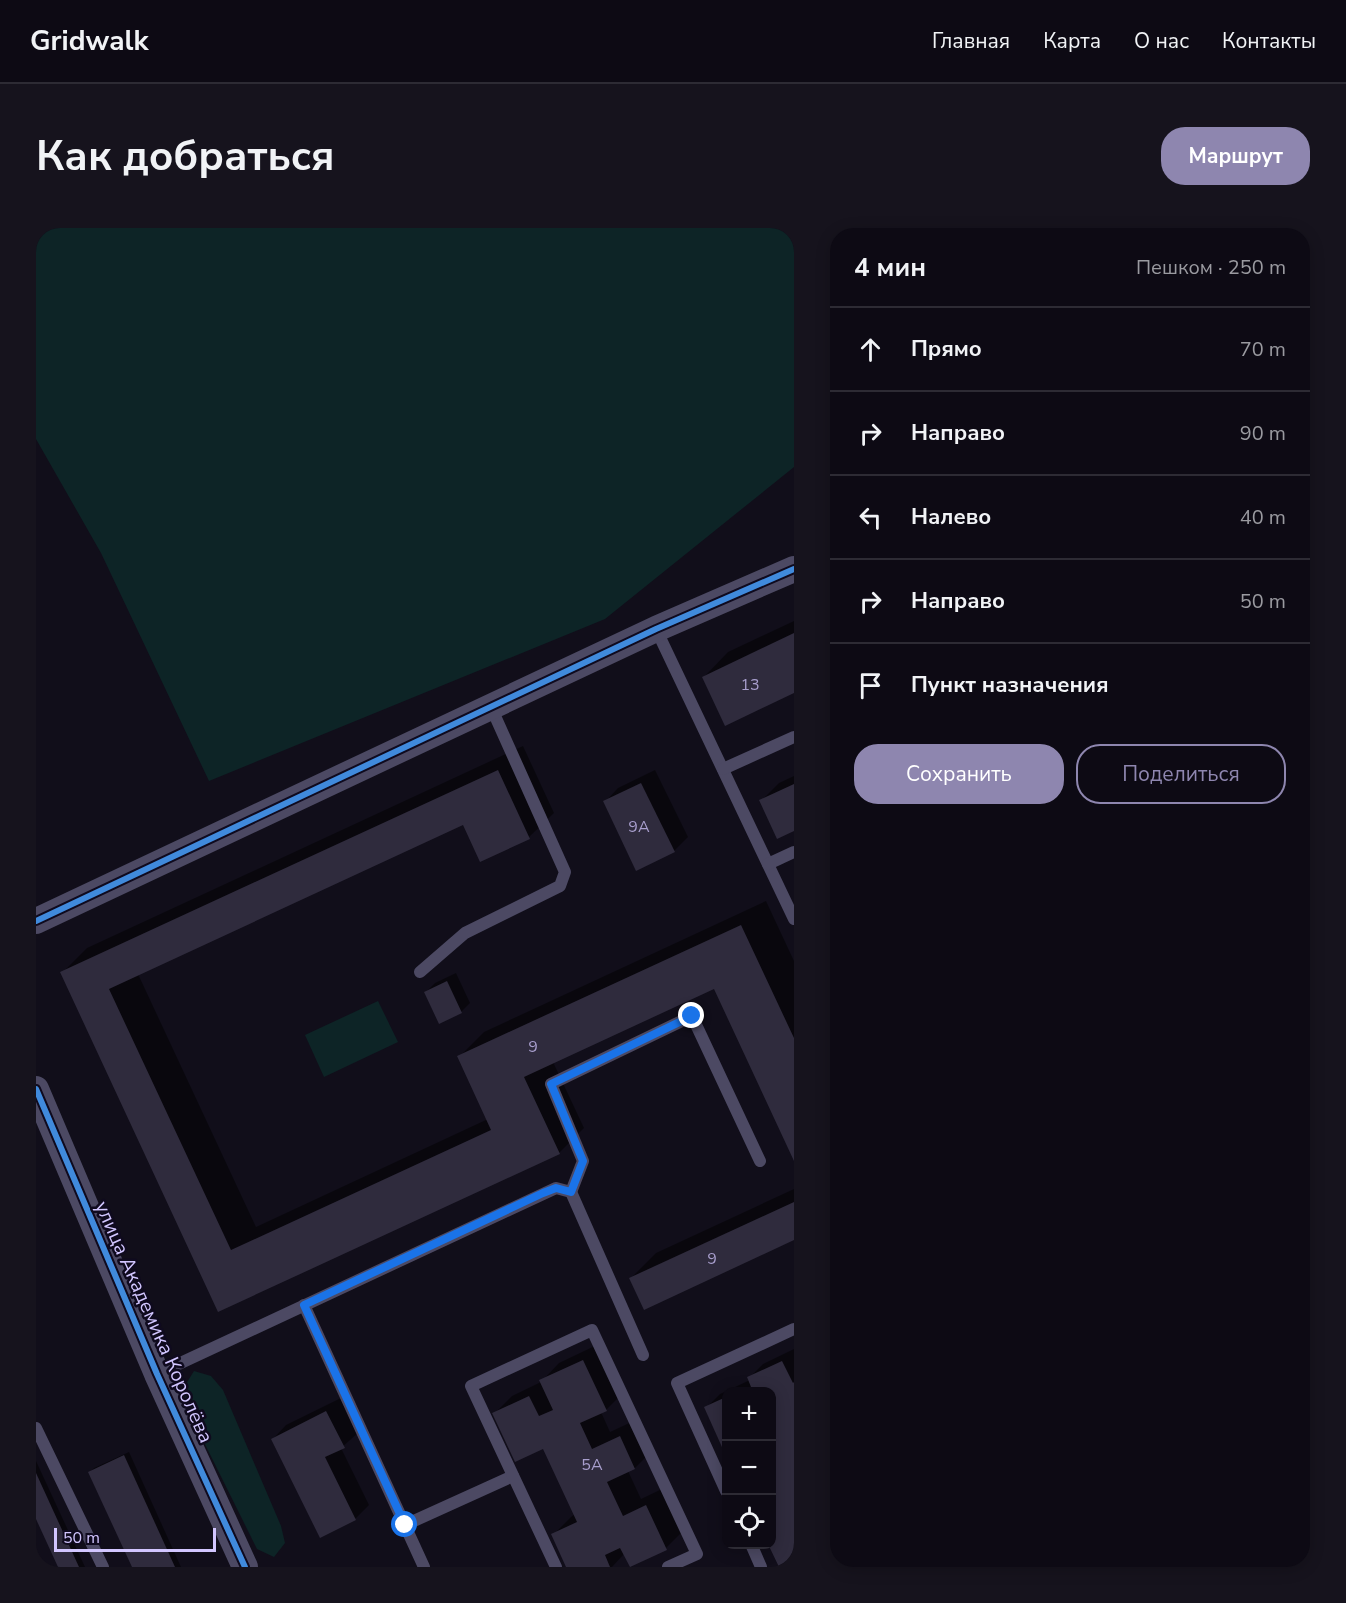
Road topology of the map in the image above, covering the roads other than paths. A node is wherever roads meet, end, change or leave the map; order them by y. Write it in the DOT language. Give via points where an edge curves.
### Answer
graph roads {
  1 [pos="794,569"];
  2 [pos="656,629"];
  3 [pos="491,706"];
  4 [pos="794,737"];
  5 [pos="723,769"];
  6 [pos="794,852"];
  7 [pos="768,864"];
  8 [pos="794,919"];
  9 [pos="36,921"];
  10 [pos="420,972"];
  11 [pos="36,1089"];
  12 [pos="760,1161"];
  13 [pos="571,1192"];
  14 [pos="304,1305"];
  15 [pos="794,1329"];
  16 [pos="644,1355"];
  17 [pos="157,1374"];
  18 [pos="36,1428"];
  19 [pos="513,1476"];
  20 [pos="722,1482"];
  21 [pos="405,1525"];
  22 [pos="753,1549"];
  23 [pos="103,1567"];
  24 [pos="245,1567"];
  25 [pos="424,1567"];
  26 [pos="556,1567"];
  27 [pos="668,1567"];
  28 [pos="761,1567"];
  1 -- 2 [label="street"];
  2 -- 3 [label="street"];
  2 -- 5 [label="lane"];
  3 -- 9 [label="street"];
  3 -- 10 [label="lane" via="565,872 560,886 465,933"];
  4 -- 5 [label="lane"];
  5 -- 7 [label="lane"];
  6 -- 7 [label="lane"];
  7 -- 8 [label="lane"];
  11 -- 17 [label="street, улица Академика Королёва"];
  12 -- 13 [label="lane" via="692,1016 551,1084 583,1161"];
  13 -- 14 [label="lane" via="556,1188 543,1193"];
  13 -- 16 [label="lane"];
  14 -- 17 [label="lane"];
  14 -- 21 [label="lane"];
  15 -- 20 [label="lane" via="677,1383"];
  17 -- 24 [label="street, улица Академика Королёва"];
  18 -- 23 [label="lane"];
  19 -- 21 [label="lane"];
  19 -- 26 [label="lane"];
  19 -- 27 [label="lane" via="471,1386 592,1330 697,1554"];
  21 -- 25 [label="lane"];
  22 -- 28 [label="lane"];
}
